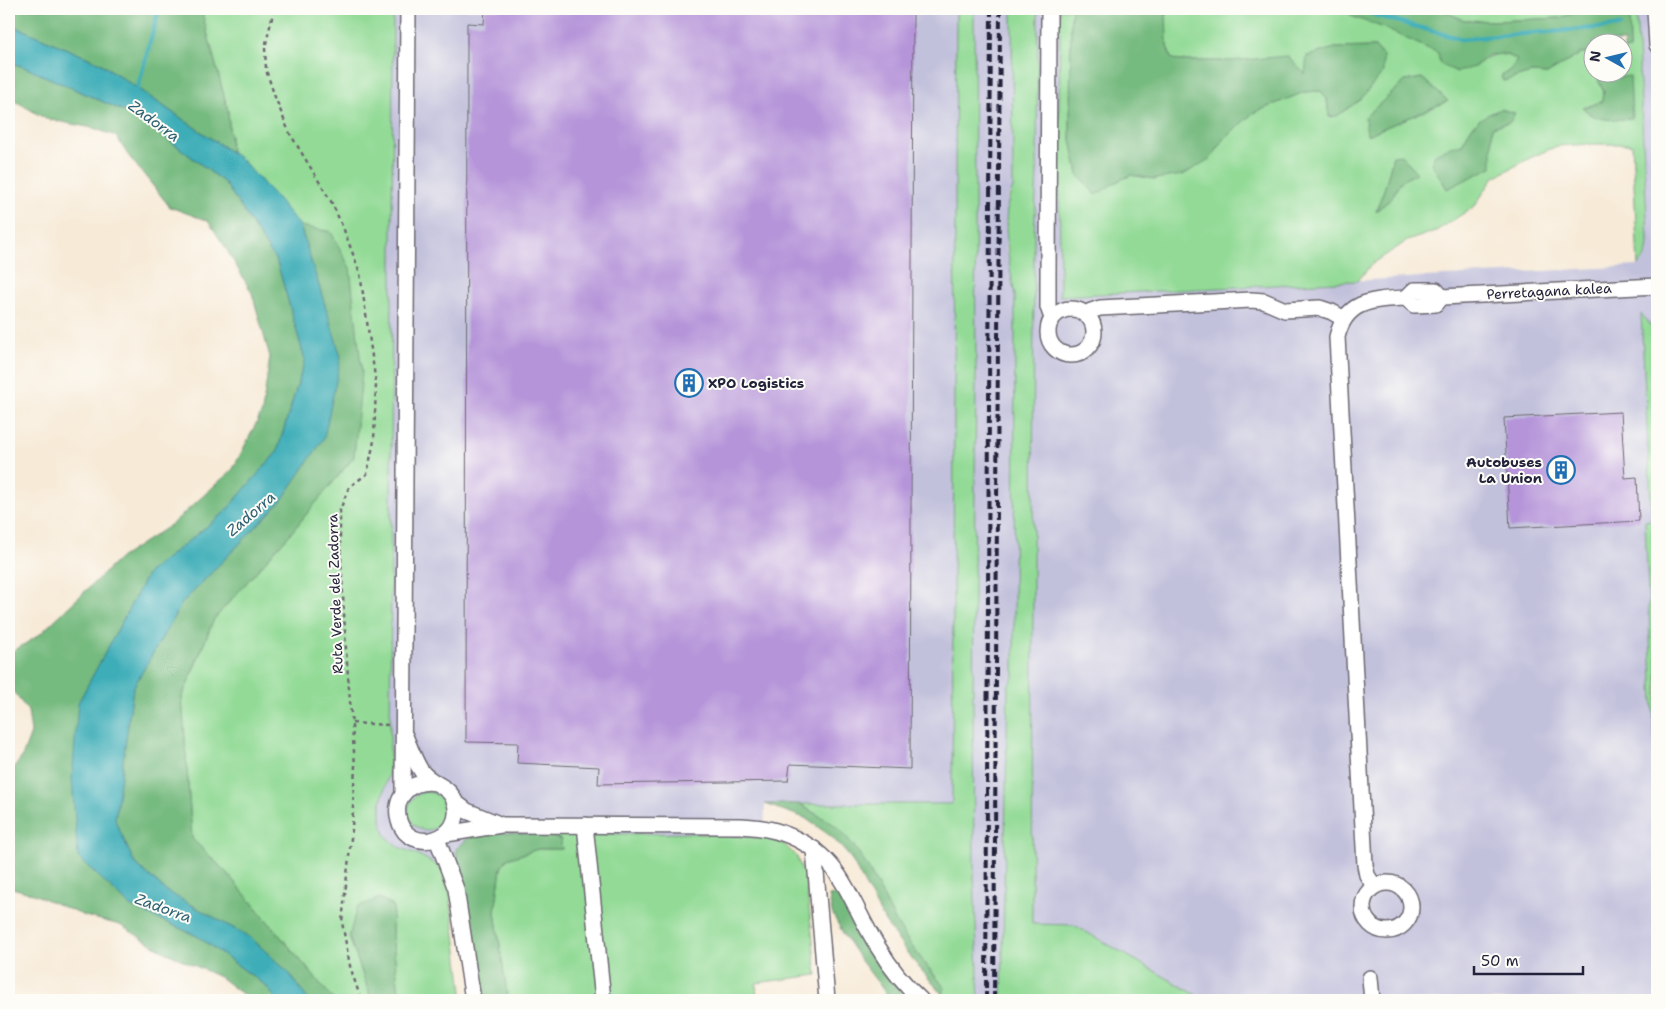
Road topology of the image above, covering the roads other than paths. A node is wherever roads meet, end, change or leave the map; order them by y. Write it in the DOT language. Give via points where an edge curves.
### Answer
graph roads {
  1 [pos="408,9"];
  2 [pos="1049,9"];
  3 [pos="1655,9"];
  4 [pos="1657,45"];
  5 [pos="1657,286"];
  6 [pos="1087,314"];
  7 [pos="1052,318"];
  8 [pos="1344,319"];
  9 [pos="399,729"];
  10 [pos="436,783"];
  11 [pos="403,794"];
  12 [pos="455,802"];
  13 [pos="501,825"];
  14 [pos="585,825"];
  15 [pos="442,837"];
  16 [pos="814,849"];
  17 [pos="1374,886"];
  18 [pos="1370,978"];
  19 [pos="473,1000"];
  20 [pos="603,1000"];
  21 [pos="827,1000"];
  22 [pos="921,1000"];
  23 [pos="1372,1000"];
  1 -- 9 [label="street"];
  2 -- 7 [label="street" via="1048,307"];
  3 -- 4 [label="street"];
  5 -- 8 [label="street, Perretagana kalea" via="1442,297 1436,290 1414,290 1406,298 1365,302"];
  6 -- 7 [label="street" via="1069,308"];
  6 -- 7 [label="street" via="1094,332 1092,341 1078,354 1059,352 1052,345 1048,327"];
  6 -- 8 [label="street" via="1100,308 1252,300 1264,301 1285,310 1320,308"];
  8 -- 17 [label="street" via="1339,328 1337,348 1365,865"];
  9 -- 10 [label="street" via="422,773"];
  9 -- 11 [label="street"];
  10 -- 11 [label="street" via="418,783"];
  10 -- 12 [label="street" via="451,793"];
  11 -- 15 [label="street" via="398,814 407,834 427,841"];
  12 -- 13 [label="street" via="467,811"];
  12 -- 15 [label="street" via="456,819"];
  13 -- 14 [label="street"];
  13 -- 15 [label="street"];
  14 -- 16 [label="street" via="766,828 782,832"];
  14 -- 20 [label="street"];
  15 -- 19 [label="street" via="456,888"];
  16 -- 21 [label="street"];
  16 -- 22 [label="street" via="845,884 877,946 897,975"];
  18 -- 23 [label="street"];
}
